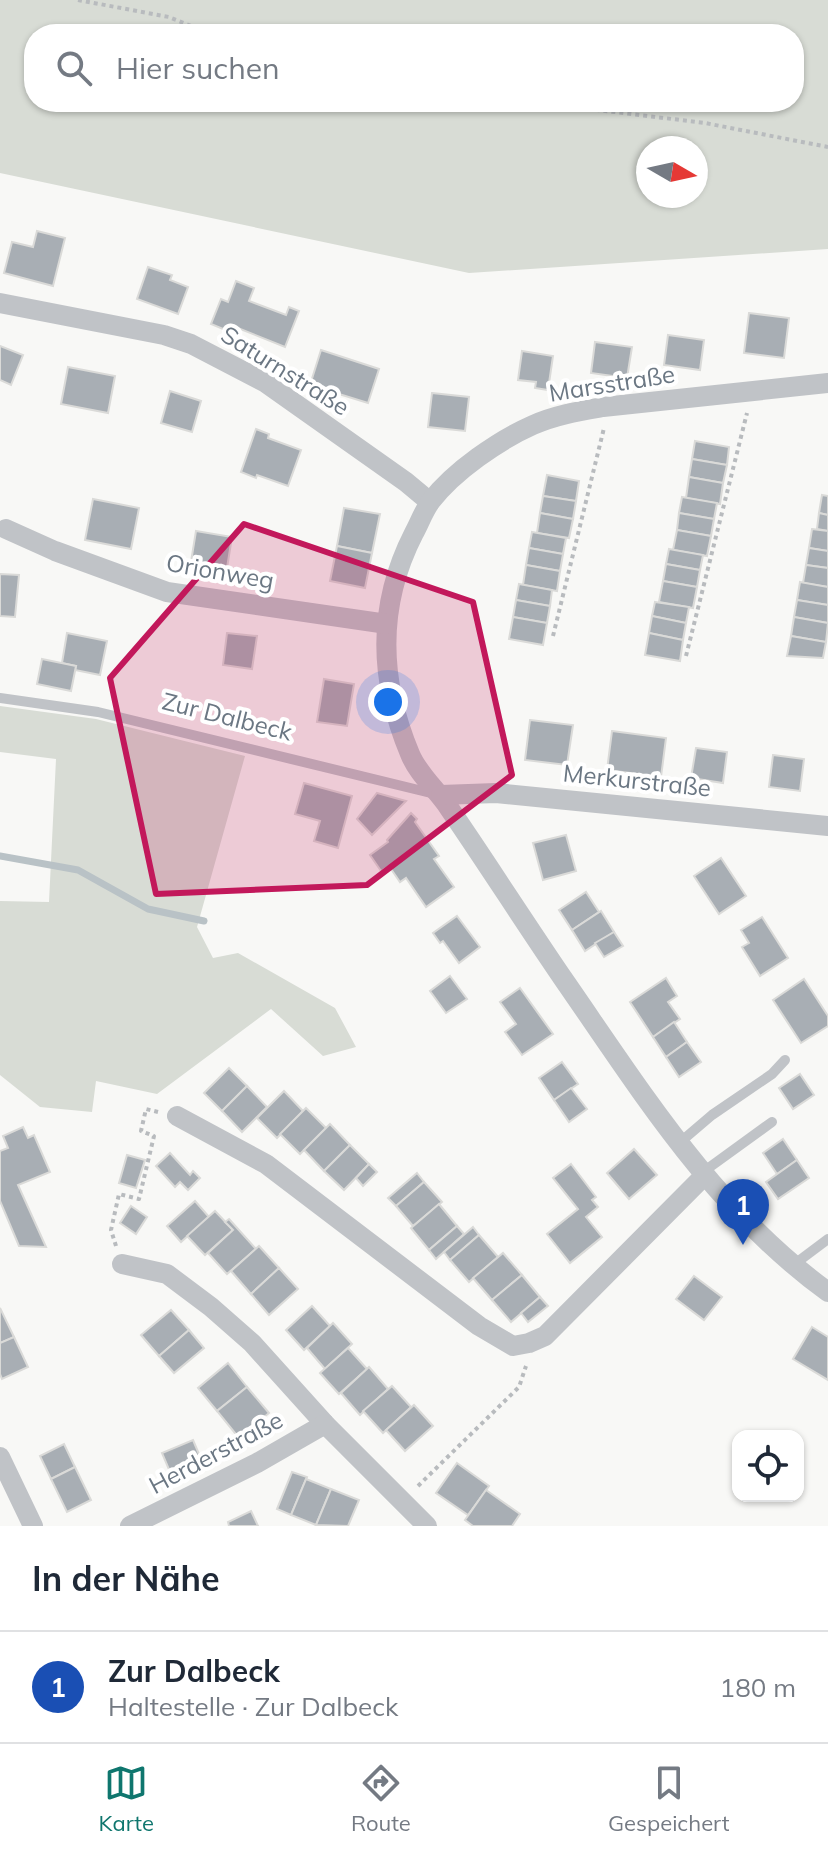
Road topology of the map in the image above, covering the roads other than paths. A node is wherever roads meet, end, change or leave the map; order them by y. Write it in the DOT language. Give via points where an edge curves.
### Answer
graph roads {
  1 [pos="0,303"];
  2 [pos="828,383"];
  3 [pos="430,502"];
  4 [pos="6,529"];
  5 [pos="387,624"];
  6 [pos="0,698"];
  7 [pos="441,795"];
  8 [pos="828,826"];
  9 [pos="785,1060"];
  10 [pos="177,1116"];
  11 [pos="772,1122"];
  12 [pos="678,1144"];
  13 [pos="702,1175"];
  14 [pos="828,1239"];
  15 [pos="122,1264"];
  16 [pos="792,1266"];
  17 [pos="828,1292"];
  18 [pos="325,1424"];
  19 [pos="0,1457"];
  20 [pos="33,1526"];
  21 [pos="130,1526"];
  22 [pos="427,1526"];
  1 -- 3 [label="street, Saturnstraße" via="191,344 266,383"];
  2 -- 3 [label="street, Marsstraße" via="568,414 488,450"];
  3 -- 5 [label="street, Marsstraße" via="406,549"];
  4 -- 5 [label="street, Orionweg" via="167,592"];
  5 -- 7 [label="street" via="386,671 397,718 412,759"];
  6 -- 7 [label="lane, Zur Dalbeck" via="98,712"];
  7 -- 8 [label="street, Merkurstraße" via="496,793"];
  7 -- 12 [label="street"];
  9 -- 12 [label="lane"];
  10 -- 13 [label="street" via="266,1164 494,1337 513,1346 545,1336"];
  11 -- 13 [label="lane"];
  12 -- 13 [label="street"];
  13 -- 16 [label="street"];
  14 -- 16 [label="lane"];
  15 -- 18 [label="street, Herderstraße" via="167,1274 211,1307 252,1343"];
  16 -- 17 [label="street"];
  18 -- 21 [label="street, Herderstraße"];
  18 -- 22 [label="street, Herderstraße"];
  19 -- 20 [label="street"];
}
